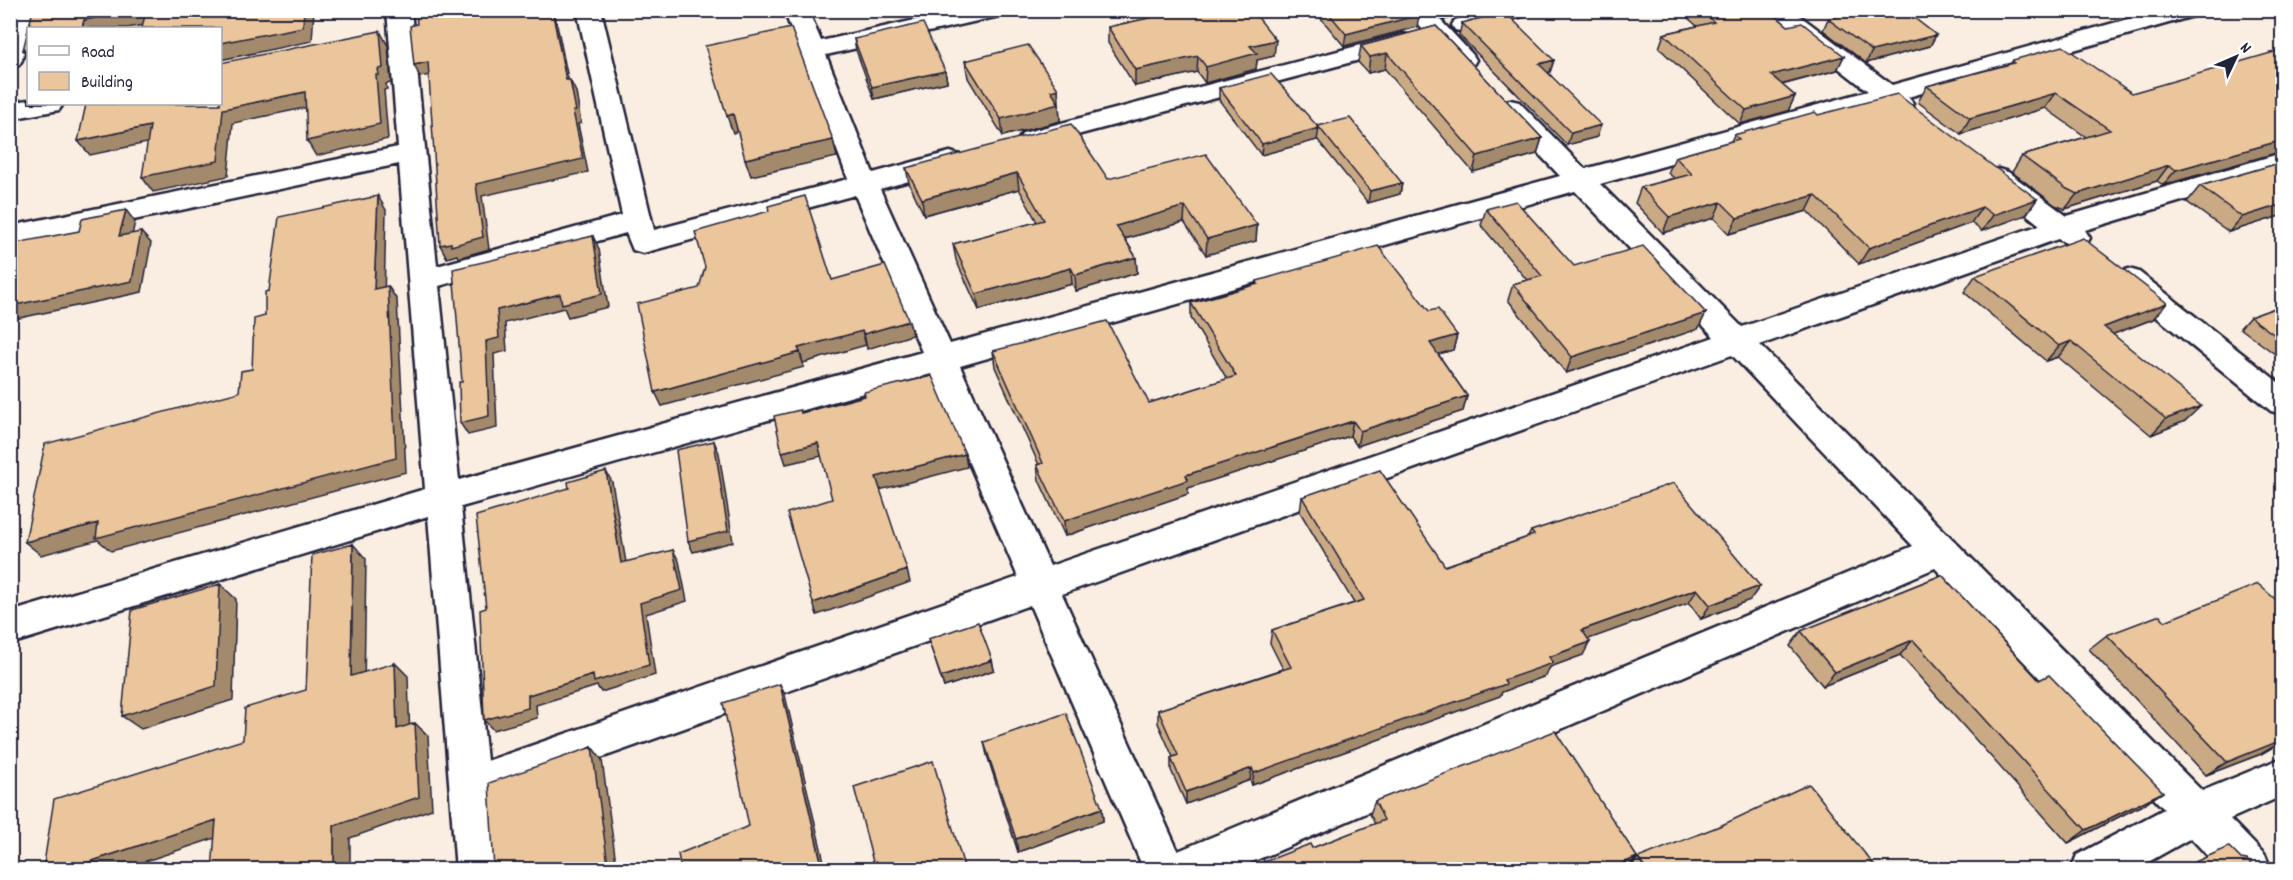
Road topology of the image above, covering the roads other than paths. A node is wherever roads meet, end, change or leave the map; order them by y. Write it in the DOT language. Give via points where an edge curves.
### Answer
graph roads {
  1 [pos="22,10"];
  2 [pos="590,10"];
  3 [pos="796,10"];
  4 [pos="995,10"];
  5 [pos="1518,10"];
  6 [pos="1776,10"];
  7 [pos="2189,10"];
  8 [pos="1426,21"];
  9 [pos="393,27"];
  10 [pos="811,51"];
  11 [pos="10,60"];
  12 [pos="1888,94"];
  13 [pos="44,105"];
  14 [pos="10,111"];
  15 [pos="1925,122"];
  16 [pos="1012,144"];
  17 [pos="412,153"];
  18 [pos="978,154"];
  19 [pos="2283,162"];
  20 [pos="1980,164"];
  21 [pos="1581,180"];
  22 [pos="864,184"];
  23 [pos="638,220"];
  24 [pos="2063,226"];
  25 [pos="10,236"];
  26 [pos="423,280"];
  27 [pos="1737,341"];
  28 [pos="940,359"];
  29 [pos="2283,402"];
  30 [pos="443,498"];
  31 [pos="1940,550"];
  32 [pos="1040,586"];
  33 [pos="10,628"];
  34 [pos="2283,777"];
  35 [pos="469,786"];
  36 [pos="2196,813"];
  37 [pos="477,870"];
  38 [pos="1165,870"];
  39 [pos="1184,870"];
  40 [pos="2092,870"];
  41 [pos="2250,870"];
  1 -- 11 [label="street"];
  2 -- 23 [label="street"];
  3 -- 10 [label="street"];
  4 -- 10 [label="street"];
  5 -- 8 [label="street"];
  6 -- 12 [label="street"];
  7 -- 12 [label="street"];
  8 -- 16 [label="street"];
  8 -- 21 [label="street"];
  9 -- 17 [label="street"];
  10 -- 22 [label="street"];
  12 -- 15 [label="street"];
  12 -- 21 [label="street"];
  13 -- 14 [label="street"];
  17 -- 25 [label="street"];
  17 -- 26 [label="street"];
  18 -- 22 [label="street"];
  19 -- 24 [label="street"];
  20 -- 24 [label="street"];
  21 -- 27 [label="street"];
  21 -- 28 [label="street"];
  22 -- 23 [label="street" via="643,243"];
  22 -- 28 [label="street"];
  23 -- 26 [label="street"];
  24 -- 27 [label="street"];
  24 -- 29 [label="street"];
  26 -- 30 [label="street"];
  27 -- 31 [label="street"];
  27 -- 32 [label="street"];
  28 -- 30 [label="street"];
  28 -- 32 [label="street"];
  30 -- 33 [label="street"];
  30 -- 35 [label="street"];
  31 -- 36 [label="street"];
  31 -- 39 [label="street"];
  32 -- 35 [label="street"];
  32 -- 38 [label="street"];
  34 -- 36 [label="street"];
  35 -- 37 [label="street"];
  36 -- 40 [label="street"];
  36 -- 41 [label="street"];
}
